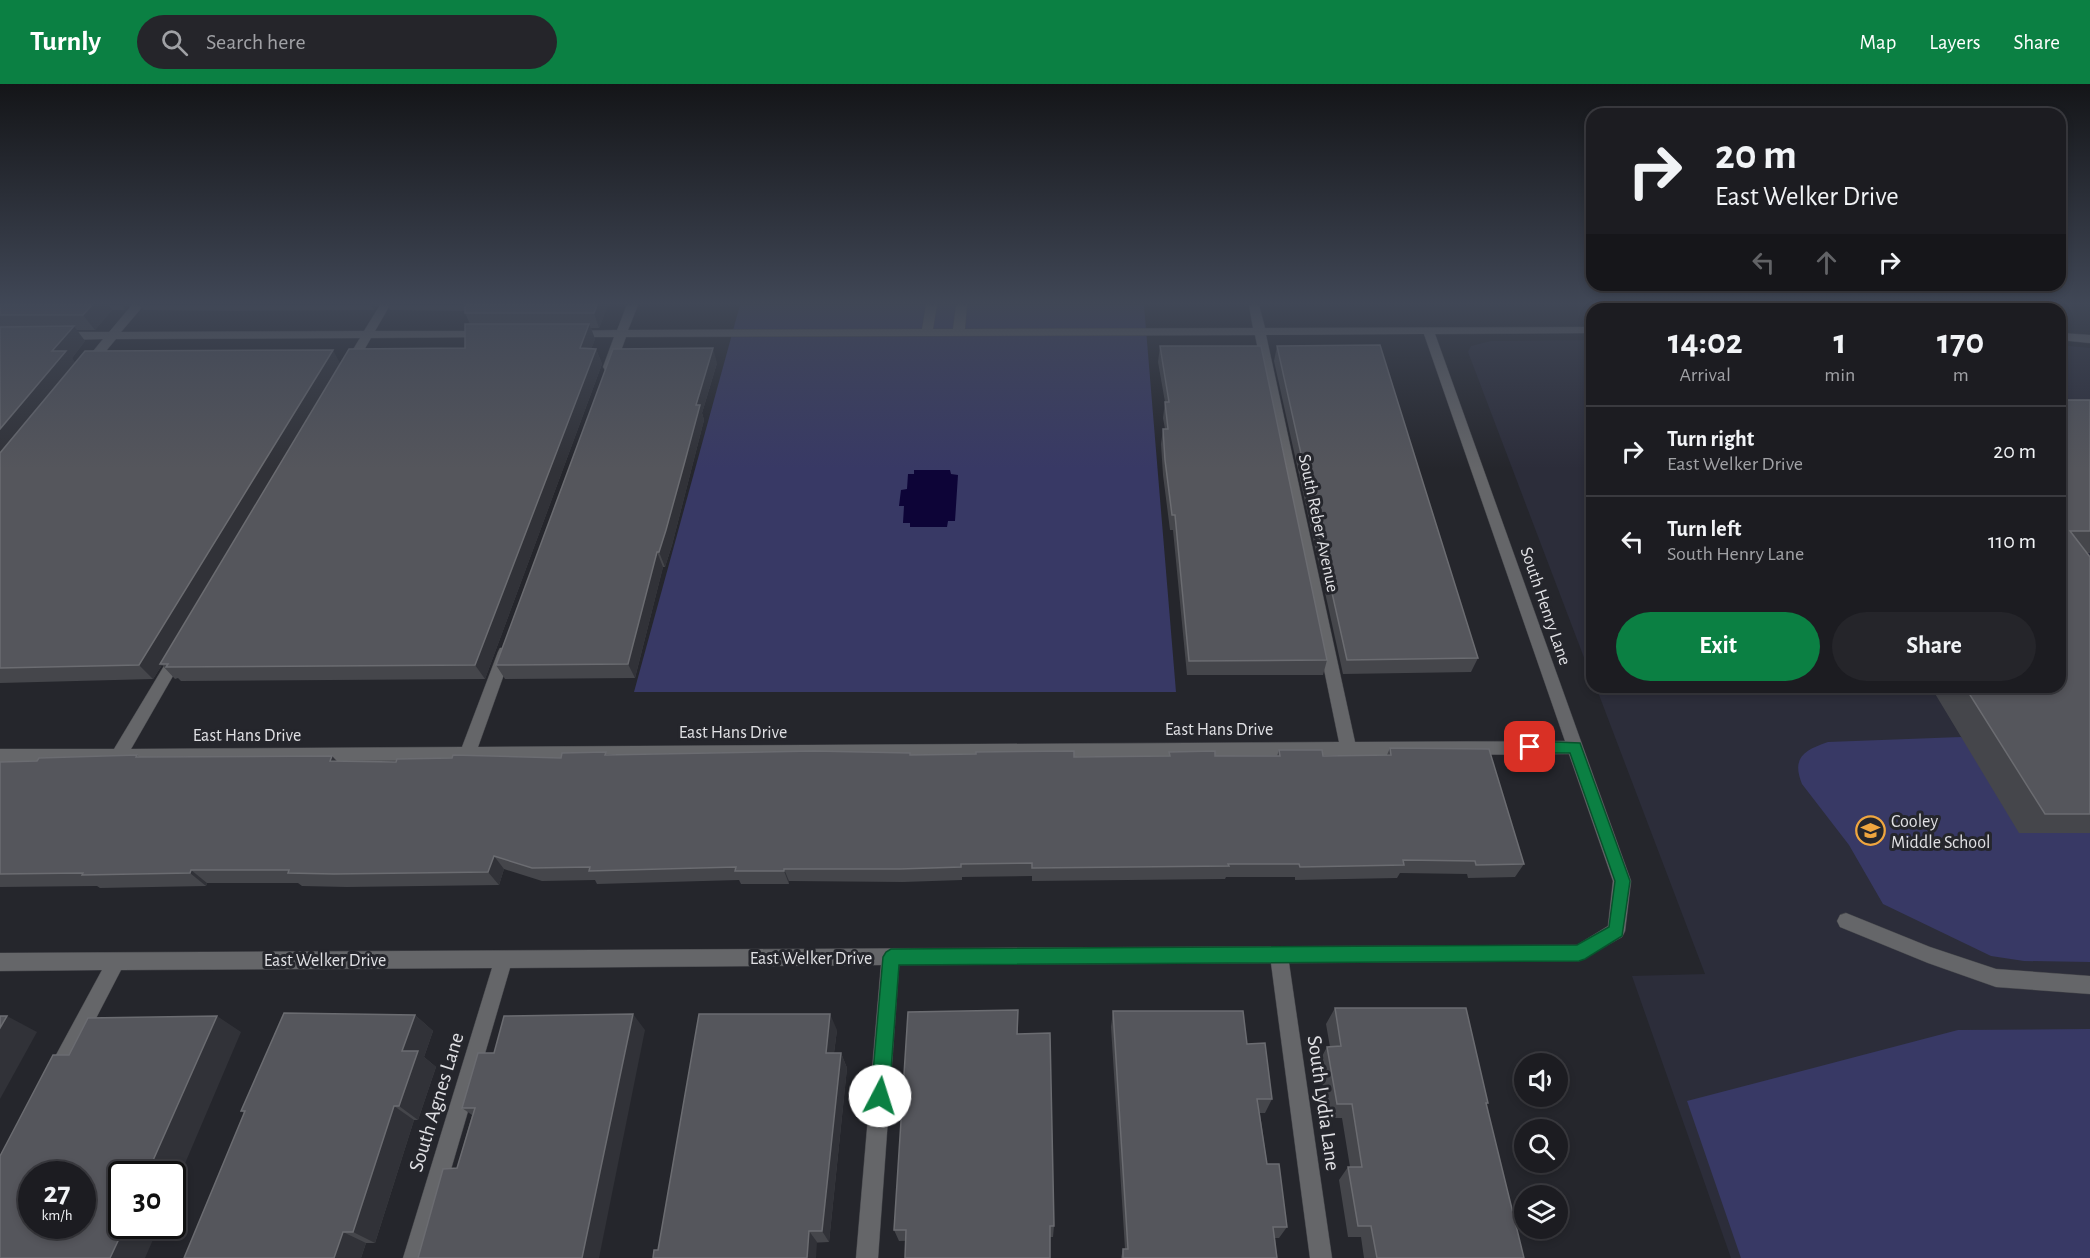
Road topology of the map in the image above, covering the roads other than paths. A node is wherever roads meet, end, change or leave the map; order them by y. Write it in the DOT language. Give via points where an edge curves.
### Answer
graph roads {
  1 [pos="92,360"];
  2 [pos="352,360"];
  3 [pos="612,360"];
  4 [pos="1266,360"];
  5 [pos="1439,360"];
  6 [pos="82,372"];
  7 [pos="343,376"];
  8 [pos="606,378"];
  9 [pos="185,643"];
  10 [pos="509,643"];
  11 [pos="1575,747"];
  12 [pos="1348,748"];
  13 [pos="468,753"];
  14 [pos="0,756"];
  15 [pos="118,756"];
  16 [pos="1846,921"];
  17 [pos="1616,931"];
  18 [pos="1278,955"];
  19 [pos="891,957"];
  20 [pos="504,959"];
  21 [pos="116,961"];
  22 [pos="0,962"];
  23 [pos="2090,985"];
  24 [pos="50,1088"];
  25 [pos="414,1258"];
  26 [pos="867,1258"];
  27 [pos="1322,1258"];
  1 -- 6 [label="street"];
  2 -- 7 [label="street"];
  3 -- 8 [label="street"];
  4 -- 12 [label="street, South Reber Avenue"];
  5 -- 11 [label="street, South Henry Lane"];
  9 -- 15 [label="street"];
  10 -- 13 [label="street"];
  11 -- 12 [label="street, East Hans Drive"];
  11 -- 17 [label="street, South Henry Lane" via="1622,881"];
  12 -- 13 [label="street, East Hans Drive"];
  13 -- 15 [label="street, East Hans Drive"];
  14 -- 15 [label="street, East Hans Drive"];
  16 -- 23 [label="street" via="1996,978"];
  17 -- 18 [label="street, East Welker Drive" via="1579,953"];
  18 -- 19 [label="street, East Welker Drive"];
  18 -- 27 [label="street, South Lydia Lane"];
  19 -- 20 [label="street, East Welker Drive"];
  19 -- 26 [label="street"];
  20 -- 21 [label="street, East Welker Drive"];
  20 -- 25 [label="street, South Agnes Lane"];
  21 -- 22 [label="street, East Welker Drive"];
  21 -- 24 [label="street"];
}
